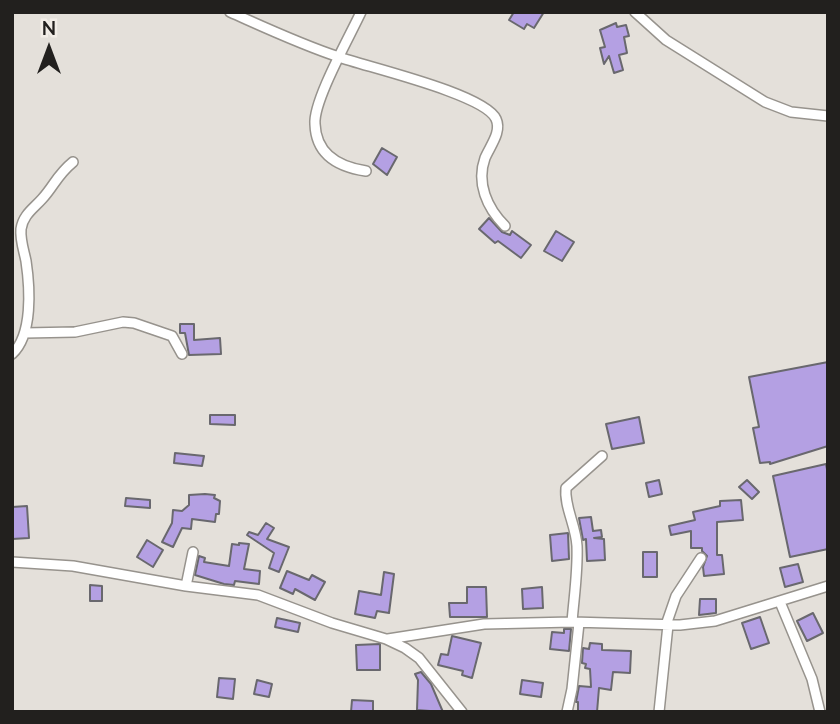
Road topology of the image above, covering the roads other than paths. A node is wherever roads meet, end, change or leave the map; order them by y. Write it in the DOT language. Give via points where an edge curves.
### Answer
graph roads {
  1 [pos="230,12"];
  2 [pos="361,12"];
  3 [pos="635,12"];
  4 [pos="340,58"];
  5 [pos="828,116"];
  6 [pos="73,162"];
  7 [pos="366,171"];
  8 [pos="505,226"];
  9 [pos="25,333"];
  10 [pos="12,354"];
  11 [pos="182,354"];
  12 [pos="602,456"];
  13 [pos="193,552"];
  14 [pos="701,558"];
  15 [pos="12,562"];
  16 [pos="186,586"];
  17 [pos="828,586"];
  18 [pos="780,601"];
  19 [pos="575,622"];
  20 [pos="667,625"];
  21 [pos="386,639"];
  22 [pos="462,712"];
  23 [pos="567,712"];
  24 [pos="659,712"];
  25 [pos="820,712"];
  1 -- 4 [label="street"];
  2 -- 4 [label="street"];
  3 -- 5 [label="street" via="666,40 765,102 791,112"];
  4 -- 7 [label="street" via="314,122 319,142 331,159 346,168"];
  4 -- 8 [label="street" via="441,88 495,116 497,132 481,184 494,215"];
  6 -- 9 [label="street" via="59,173 23,223"];
  9 -- 10 [label="street"];
  9 -- 11 [label="street" via="75,332 134,323 172,336"];
  12 -- 19 [label="street" via="566,488 577,546"];
  13 -- 16 [label="street"];
  14 -- 20 [label="street" via="680,588"];
  15 -- 16 [label="street" via="73,566"];
  16 -- 21 [label="street" via="258,595"];
  17 -- 18 [label="street"];
  18 -- 20 [label="street" via="715,621"];
  18 -- 25 [label="street" via="812,679"];
  19 -- 20 [label="street"];
  19 -- 21 [label="street" via="484,624"];
  19 -- 23 [label="street"];
  20 -- 24 [label="street"];
  21 -- 22 [label="street" via="419,657"];
}
